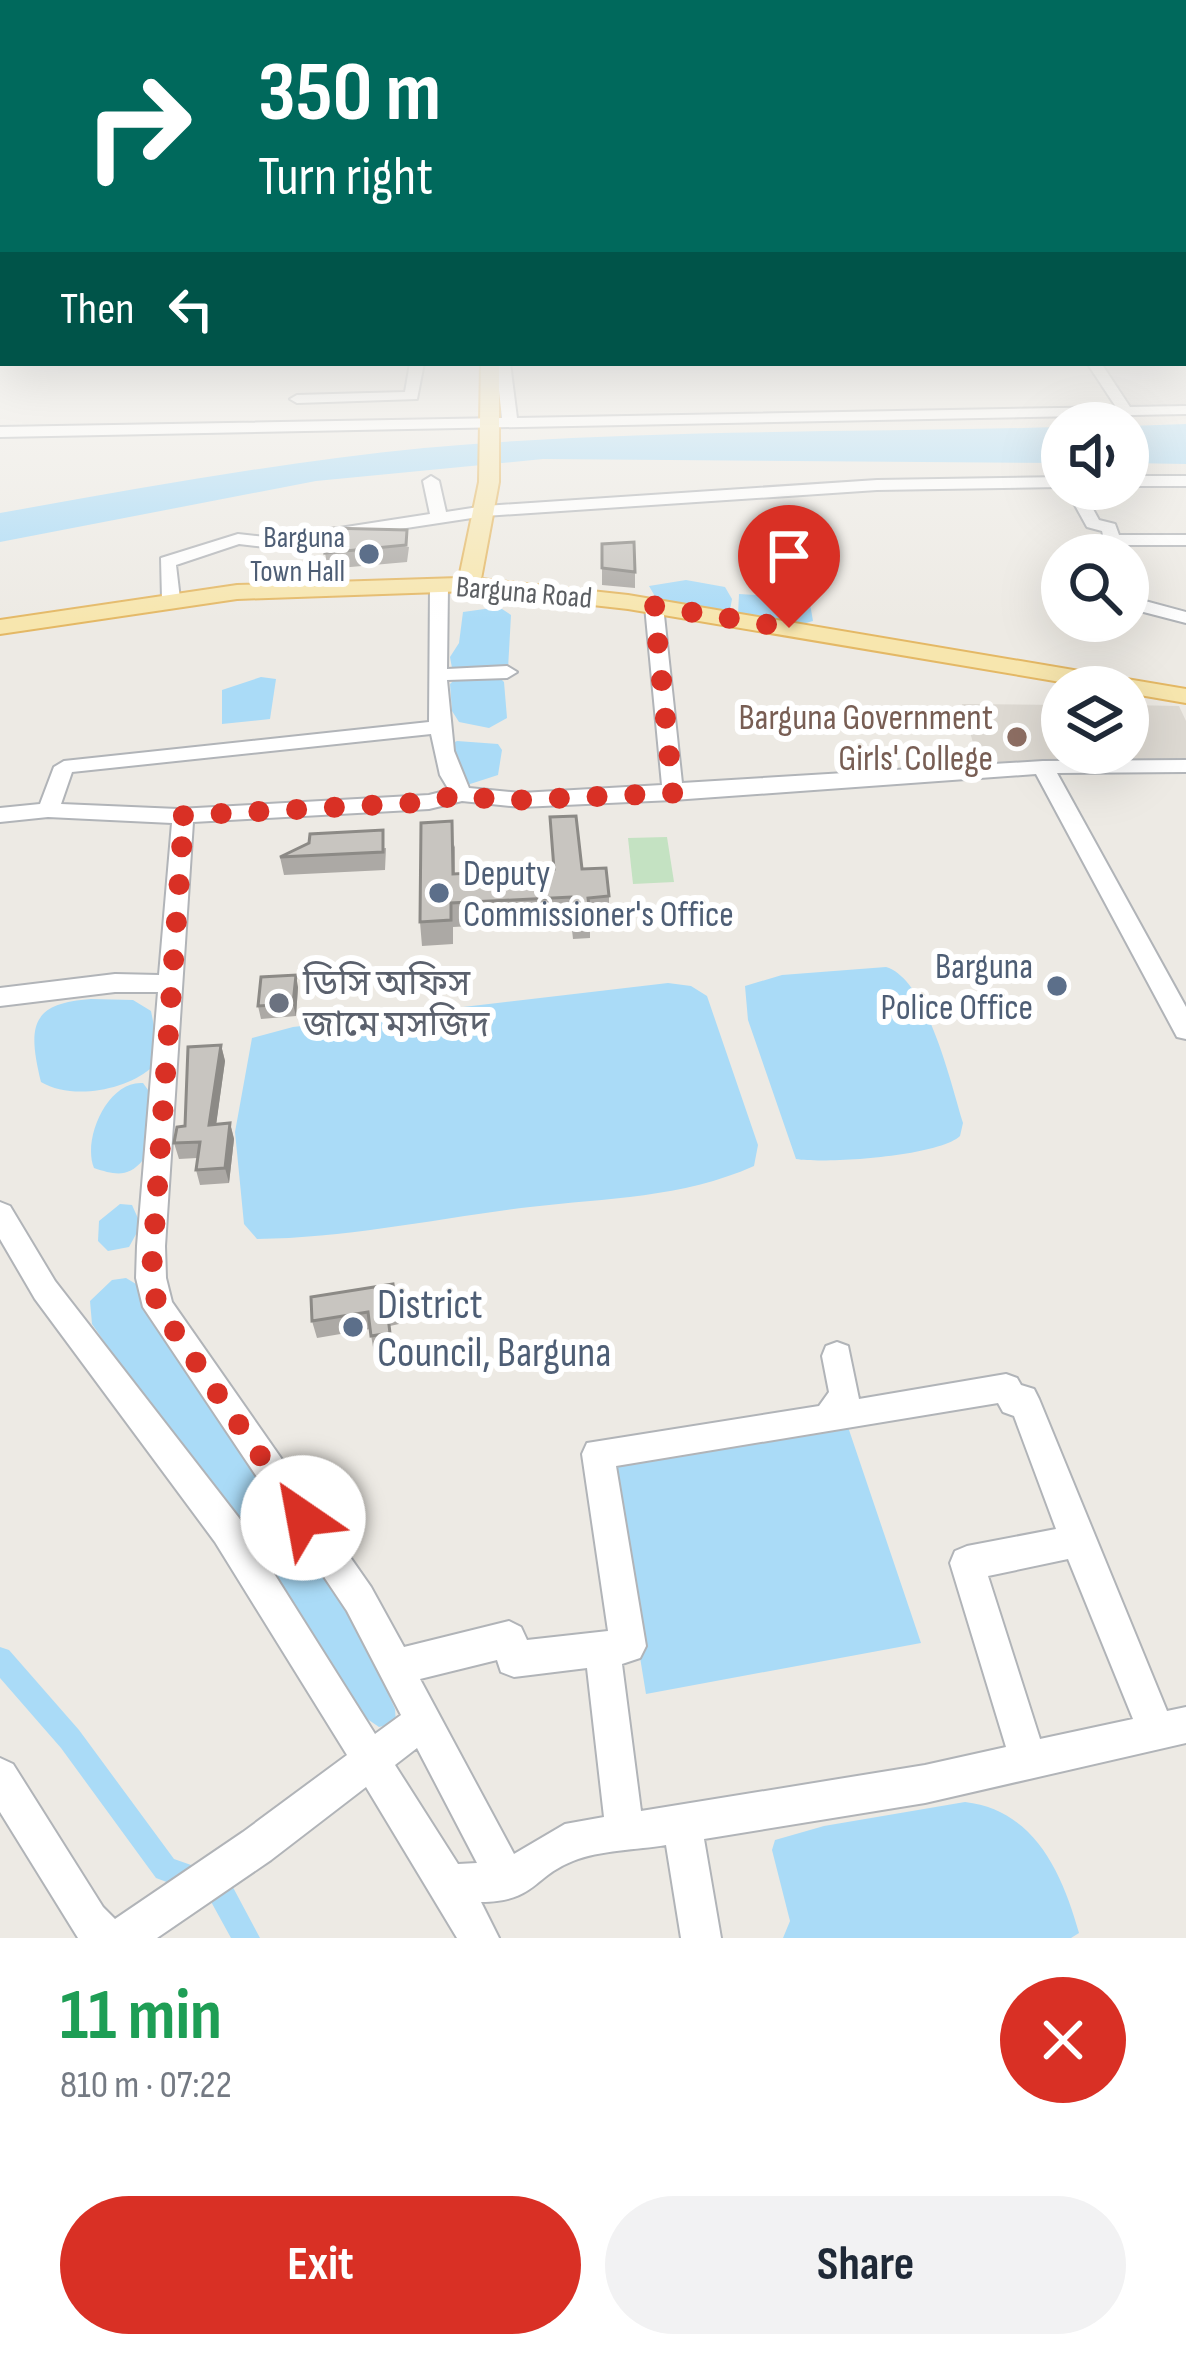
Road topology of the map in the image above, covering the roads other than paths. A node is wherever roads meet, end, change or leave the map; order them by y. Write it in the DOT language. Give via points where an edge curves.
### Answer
graph roads {
  1 [pos="494,441"];
  2 [pos="1186,481"];
  3 [pos="431,482"];
  4 [pos="1041,482"];
  5 [pos="1149,482"];
  6 [pos="1085,510"];
  7 [pos="485,511"];
  8 [pos="440,517"];
  9 [pos="1110,534"];
  10 [pos="1186,540"];
  11 [pos="1149,544"];
  12 [pos="469,584"];
  13 [pos="439,586"];
  14 [pos="171,599"];
  15 [pos="654,606"];
  16 [pos="1149,607"];
  17 [pos="1186,618"];
  18 [pos="0,627"];
  19 [pos="507,672"];
  20 [pos="440,675"];
  21 [pos="1186,696"];
  22 [pos="440,727"];
  23 [pos="1149,766"];
  24 [pos="1186,766"];
  25 [pos="1041,767"];
  26 [pos="1047,774"];
  27 [pos="673,793"];
  28 [pos="462,794"];
  29 [pos="47,810"];
  30 [pos="0,815"];
  31 [pos="178,816"];
  32 [pos="170,984"];
  33 [pos="0,997"];
  34 [pos="1186,1030"];
  35 [pos="0,1214"];
  36 [pos="836,1356"];
  37 [pos="828,1419"];
  38 [pos="1077,1541"];
  39 [pos="602,1649"];
  40 [pos="396,1667"];
  41 [pos="424,1720"];
  42 [pos="1171,1728"];
  43 [pos="370,1761"];
  44 [pos="1029,1762"];
  45 [pos="0,1777"];
  46 [pos="682,1824"];
  47 [pos="626,1833"];
  48 [pos="438,1869"];
  49 [pos="508,1882"];
  50 [pos="466,1933"];
  51 [pos="105,1938"];
  52 [pos="122,1938"];
  53 [pos="701,1938"];
  1 -- 7 [label="main road"];
  2 -- 5 [label="street"];
  3 -- 8 [label="street"];
  4 -- 7 [label="street"];
  6 -- 9 [label="street"];
  7 -- 8 [label="street"];
  7 -- 12 [label="main road"];
  8 -- 14 [label="street" via="275,543 238,539 167,562"];
  10 -- 11 [label="street"];
  12 -- 13 [label="main road, Barguna Road"];
  12 -- 15 [label="main road, Barguna Road"];
  13 -- 14 [label="main road, Barguna Road"];
  13 -- 20 [label="street"];
  14 -- 18 [label="main road, Barguna Road"];
  15 -- 21 [label="main road, Barguna Road"];
  15 -- 27 [label="street"];
  16 -- 17 [label="street"];
  19 -- 20 [label="street"];
  20 -- 22 [label="street"];
  22 -- 28 [label="street" via="449,778"];
  22 -- 29 [label="street" via="64,767"];
  23 -- 24 [label="street"];
  25 -- 27 [label="street"];
  26 -- 34 [label="street"];
  27 -- 28 [label="street" via="498,801"];
  28 -- 31 [label="street"];
  29 -- 30 [label="street"];
  29 -- 31 [label="street"];
  31 -- 32 [label="street"];
  32 -- 33 [label="street" via="115,982"];
  32 -- 40 [label="street" via="151,1246 158,1307 359,1599"];
  35 -- 43 [label="street" via="45,1290 227,1530"];
  36 -- 37 [label="street" via="845,1395"];
  37 -- 38 [label="street" via="1006,1388 1014,1402 1023,1399"];
  37 -- 39 [label="street" via="598,1454 628,1646"];
  38 -- 42 [label="street"];
  38 -- 44 [label="street" via="967,1563"];
  39 -- 40 [label="street" via="514,1659 509,1639"];
  39 -- 47 [label="street"];
  40 -- 41 [label="street"];
  41 -- 43 [label="street"];
  41 -- 49 [label="street"];
  42 -- 44 [label="street"];
  43 -- 48 [label="street"];
  43 -- 52 [label="street"];
  44 -- 46 [label="street"];
  45 -- 51 [label="street"];
  46 -- 47 [label="street"];
  46 -- 53 [label="street"];
  47 -- 49 [label="street" via="565,1843"];
  48 -- 49 [label="street"];
  48 -- 50 [label="street"];
}
